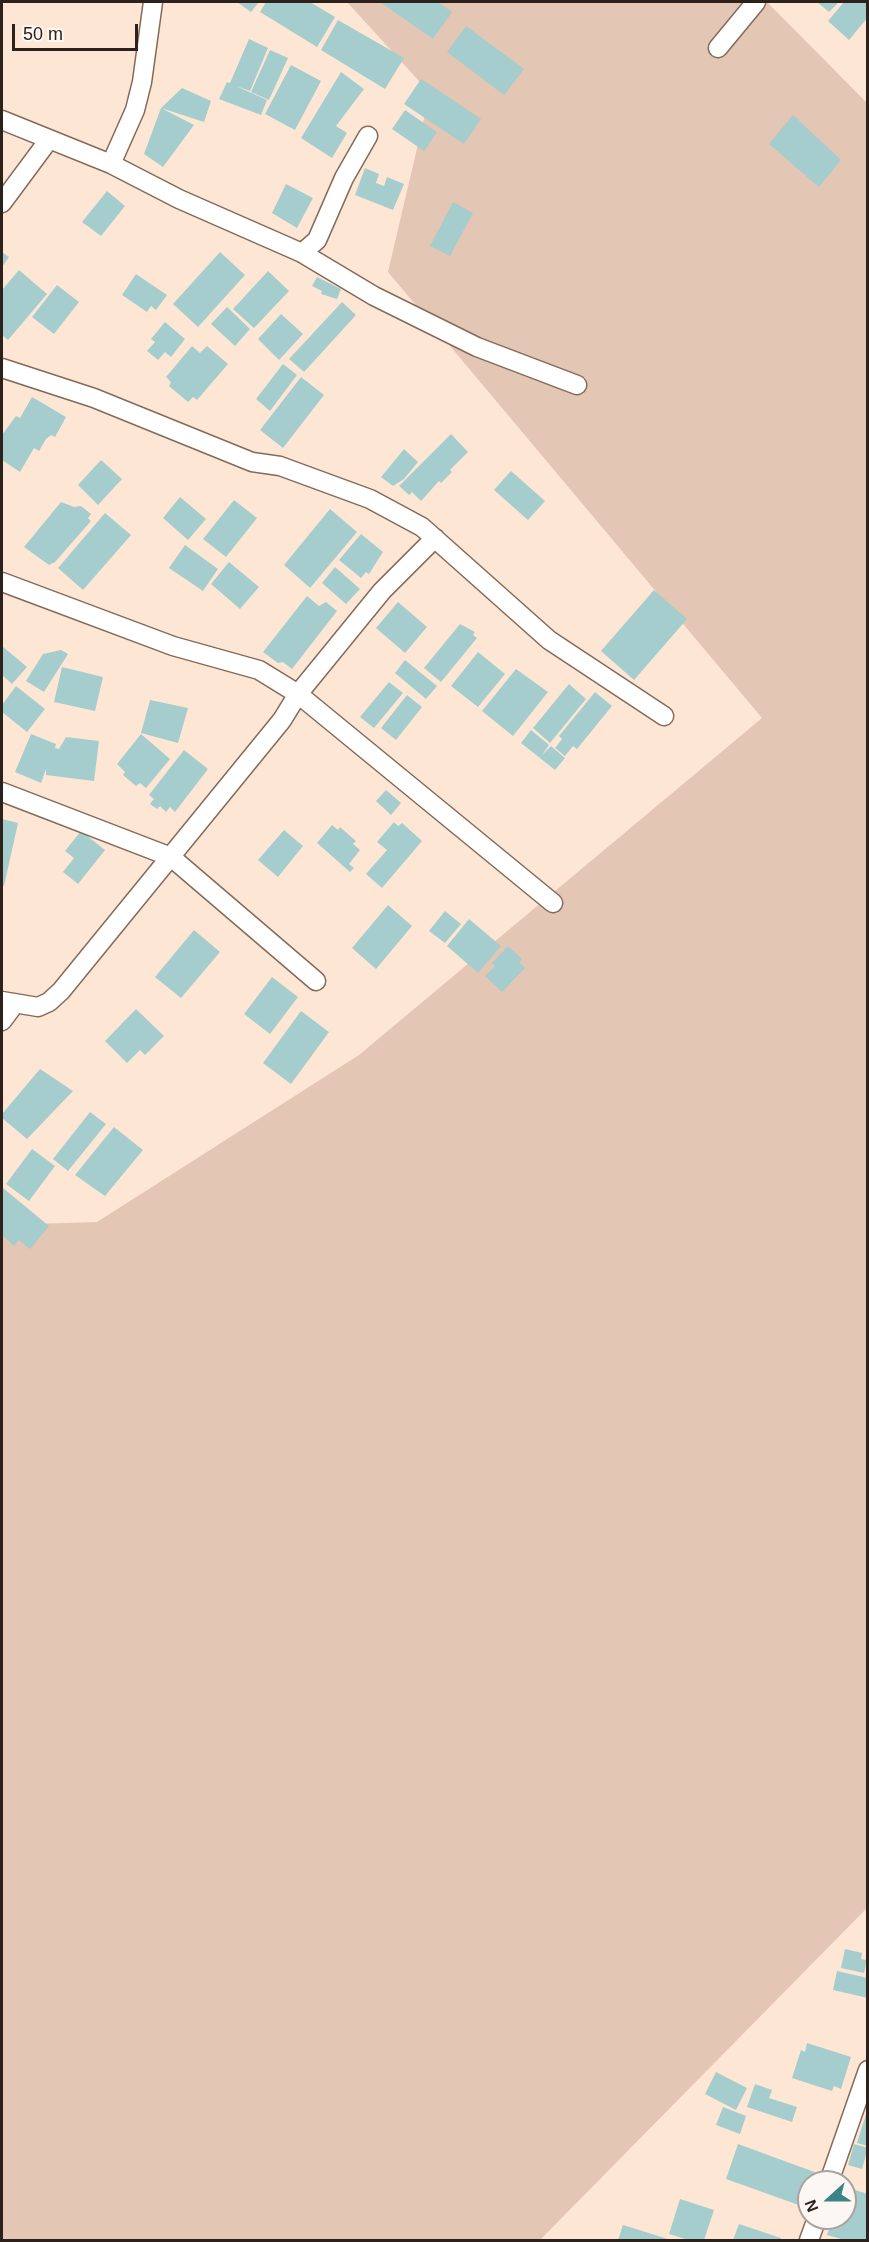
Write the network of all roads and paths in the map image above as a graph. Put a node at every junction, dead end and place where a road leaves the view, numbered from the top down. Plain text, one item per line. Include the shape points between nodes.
1 (153, 2) edge
2 (756, 2) edge
3 (718, 48) dead end
4 (2, 120) edge
5 (368, 136) dead end
6 (48, 141) junction
7 (111, 164) junction
8 (2, 203) edge
9 (302, 253) junction
10 (2, 368) edge
11 (577, 385) dead end
12 (435, 538) junction
13 (2, 582) edge
14 (298, 694) junction
15 (664, 716) dead end
16 (2, 792) edge
17 (171, 857) junction
18 (553, 903) dead end
19 (316, 981) dead end
20 (8, 1003) edge
21 (2, 1021) edge
22 (867, 2070) edge
23 (833, 2170) edge

1 - 7 street via 142,82 131,120
2 - 3 street
4 - 6 street
5 - 9 street via 344,177 317,240
6 - 7 street
6 - 8 street
7 - 9 street via 179,199
9 - 11 street via 374,296 466,342
10 - 12 street via 94,398 252,462 280,466 370,499
12 - 14 street via 382,591
12 - 15 street via 549,640
13 - 14 street via 173,646 259,670
14 - 17 street via 282,720
14 - 18 street
16 - 17 street
17 - 19 street
17 - 20 street via 57,996 38,1006
20 - 21 street
22 - 23 street

